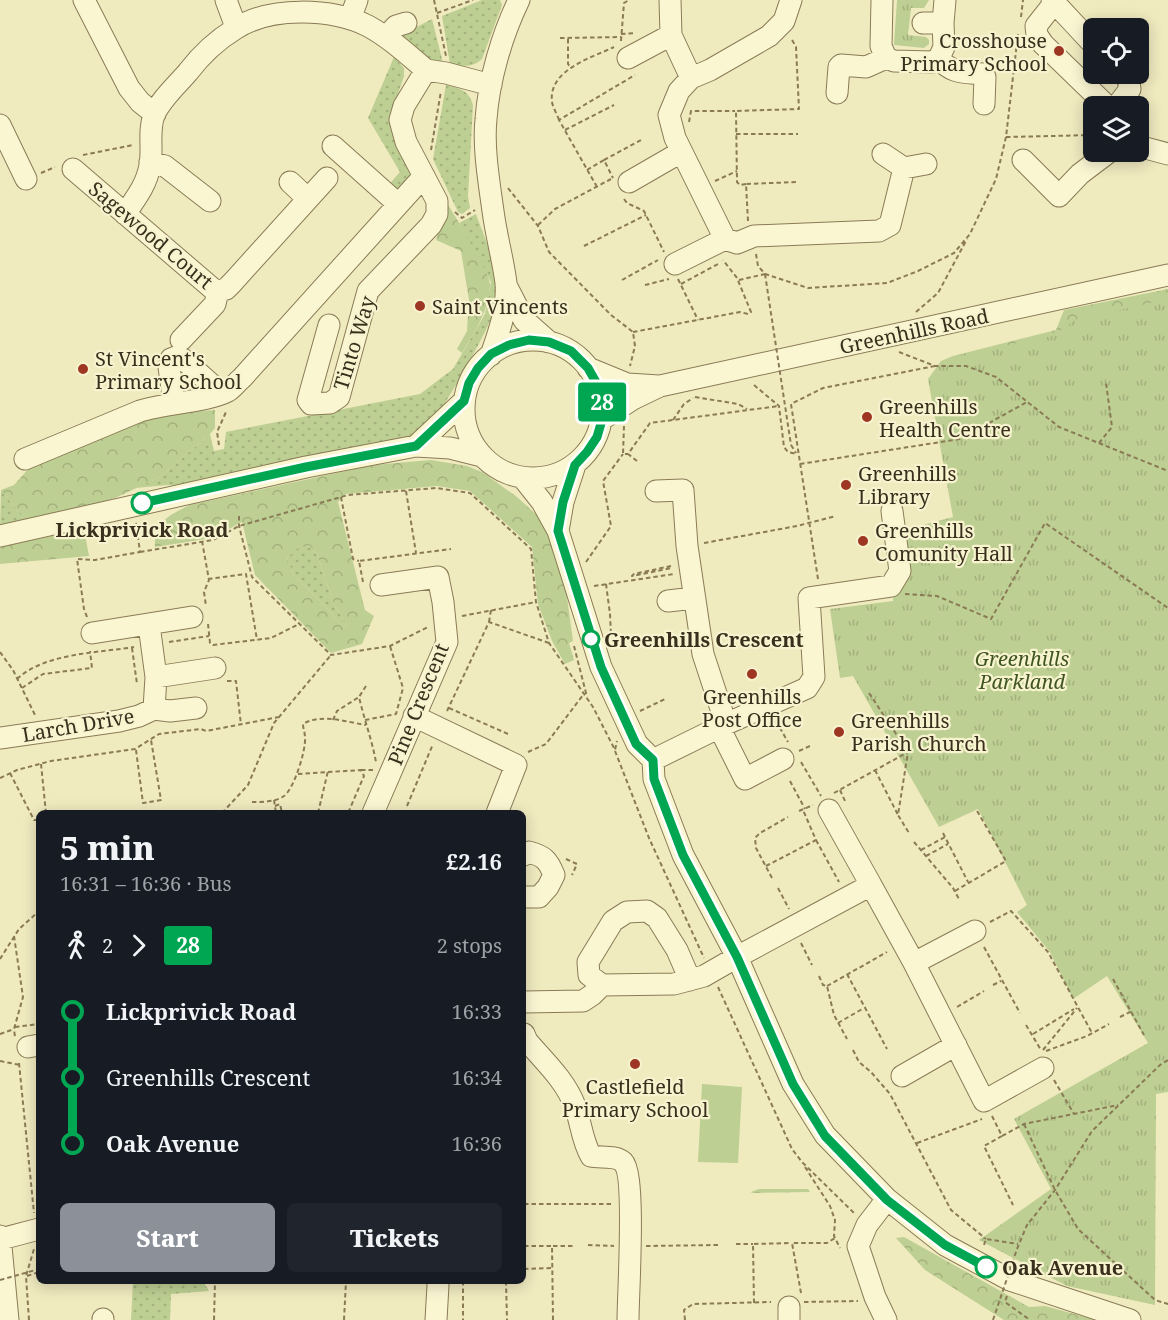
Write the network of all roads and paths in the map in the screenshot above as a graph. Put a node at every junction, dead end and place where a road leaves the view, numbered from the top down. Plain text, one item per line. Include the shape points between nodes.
1 (84, 0) edge
2 (226, 0) edge
3 (473, 0) edge
4 (519, 0) edge
5 (620, 0) edge
6 (629, 0) edge
7 (670, 0) edge
8 (791, 0) edge
9 (882, 0) edge
10 (945, 0) edge
11 (1023, 0) edge
12 (1053, 1) edge
13 (624, 3) junction
14 (354, 9) edge
15 (437, 13) dead end
16 (1020, 21) dead end
17 (783, 22) junction
18 (406, 23) dead end
19 (236, 27) junction
20 (1019, 31) dead end
21 (1083, 33) edge
22 (671, 35) junction
23 (386, 37) junction
24 (621, 37) junction
25 (560, 38) dead end
26 (568, 38) junction
27 (628, 58) joint
28 (886, 58) junction
29 (939, 58) junction
30 (571, 68) junction
31 (426, 70) junction
32 (691, 78) junction
33 (491, 85) junction
34 (837, 93) dead end
35 (1097, 96) edge
36 (984, 104) dead end
37 (614, 105) dead end
38 (736, 111) junction
39 (155, 114) junction
40 (559, 120) junction
41 (0, 125) edge
42 (688, 126) dead end
43 (565, 130) junction
44 (736, 134) junction
45 (798, 134) dead end
46 (1083, 135) edge
47 (1006, 137) junction
48 (642, 140) dead end
49 (333, 146) dead end
50 (1149, 149) edge
51 (681, 152) junction
52 (6, 153) edge
53 (883, 154) dead end
54 (1168, 154) edge
55 (604, 160) junction
56 (1023, 160) dead end
57 (150, 162) junction
58 (1096, 162) edge
59 (926, 164) dead end
60 (904, 168) junction
61 (73, 170) dead end
62 (587, 170) junction
63 (737, 171) junction
64 (424, 176) junction
65 (327, 178) dead end
66 (26, 179) dead end
67 (290, 182) dead end
68 (797, 182) dead end
69 (746, 184) junction
70 (621, 185) junction
71 (597, 187) junction
72 (508, 188) dead end
73 (700, 188) junction
74 (308, 199) junction
75 (210, 201) dead end
76 (398, 204) junction
77 (452, 206) dead end
78 (492, 207) junction
79 (125, 213) junction
80 (646, 215) junction
81 (538, 226) junction
82 (970, 234) junction
83 (752, 237) junction
84 (584, 246) dead end
85 (720, 248) junction
86 (765, 274) junction
87 (678, 275) junction
88 (1168, 275) edge
89 (621, 280) dead end
90 (738, 280) junction
91 (506, 285) junction
92 (645, 285) dead end
93 (218, 291) junction
94 (910, 316) dead end
95 (698, 320) junction
96 (329, 326) dead end
97 (633, 332) junction
98 (181, 340) dead end
99 (871, 341) junction
100 (549, 342) junction
101 (491, 354) junction
102 (935, 366) junction
103 (588, 368) junction
104 (1106, 383) dead end
105 (753, 384) dead end
106 (221, 393) junction
107 (626, 394) junction
108 (464, 401) junction
109 (1027, 402) junction
110 (174, 403) junction
111 (779, 406) junction
112 (748, 410) junction
113 (602, 420) junction
114 (673, 420) junction
115 (1099, 443) junction
116 (416, 446) junction
117 (623, 454) junction
118 (628, 454) junction
119 (797, 454) junction
120 (482, 456) junction
121 (25, 459) dead end
122 (638, 461) dead end
123 (800, 464) junction
124 (575, 465) junction
125 (1168, 471) edge
126 (523, 478) junction
127 (406, 490) junction
128 (656, 491) dead end
129 (341, 497) junction
130 (133, 505) junction
131 (892, 511) dead end
132 (239, 516) dead end
133 (836, 516) dead end
134 (810, 523) junction
135 (239, 526) junction
136 (558, 531) junction
137 (0, 536) edge
138 (202, 542) junction
139 (451, 549) dead end
140 (140, 552) junction
141 (416, 553) junction
142 (684, 555) junction
143 (359, 561) junction
144 (246, 574) junction
145 (251, 574) junction
146 (208, 579) junction
147 (583, 583) junction
148 (606, 584) junction
149 (373, 587) joint
150 (884, 587) junction
151 (820, 597) junction
152 (694, 598) junction
153 (668, 601) dead end
154 (536, 602) junction
155 (1168, 609) edge
156 (491, 610) junction
157 (192, 617) dead end
158 (444, 619) junction
159 (489, 622) junction
160 (299, 624) junction
161 (209, 636) junction
162 (144, 639) junction
163 (257, 640) junction
164 (91, 643) junction
165 (549, 643) junction
166 (611, 644) dead end
167 (390, 646) junction
168 (574, 646) dead end
169 (0, 652) edge
170 (331, 655) junction
171 (215, 668) joint
172 (156, 678) junction
173 (17, 679) junction
174 (366, 686) dead end
175 (22, 688) junction
176 (138, 691) dead end
177 (869, 693) dead end
178 (584, 694) junction
179 (359, 697) junction
180 (667, 698) dead end
181 (588, 700) junction
182 (196, 708) dead end
183 (449, 708) junction
184 (154, 709) junction
185 (414, 716) junction
186 (279, 717) junction
187 (623, 717) junction
188 (333, 720) junction
189 (364, 721) junction
190 (241, 725) junction
191 (366, 725) junction
192 (722, 726) junction
193 (438, 727) junction
194 (44, 732) junction
195 (508, 735) dead end
196 (0, 738) edge
197 (151, 740) junction
198 (135, 749) junction
199 (615, 750) junction
200 (908, 752) junction
201 (783, 759) dead end
202 (653, 760) junction
203 (508, 761) junction
204 (40, 764) junction
205 (361, 770) junction
206 (376, 770) junction
207 (875, 770) junction
208 (328, 771) junction
209 (10, 773) junction
210 (298, 774) junction
211 (0, 778) edge
212 (790, 781) dead end
213 (382, 791) junction
214 (274, 800) junction
215 (252, 802) dead end
216 (830, 802) joint
217 (275, 806) junction
218 (407, 806) dead end
219 (976, 809) dead end
220 (46, 810) edge
221 (225, 810) edge
222 (276, 810) edge
223 (281, 810) edge
224 (319, 810) edge
225 (349, 810) edge
226 (374, 810) edge
227 (498, 810) edge
228 (898, 815) junction
229 (788, 818) dead end
230 (36, 820) edge
231 (909, 833) dead end
232 (943, 833) dead end
233 (945, 837) junction
234 (816, 840) junction
235 (914, 842) dead end
236 (948, 844) junction
237 (921, 850) junction
238 (526, 854) edge
239 (926, 856) junction
240 (766, 866) junction
241 (772, 878) dead end
242 (968, 883) junction
243 (871, 885) junction
244 (778, 888) dead end
245 (955, 891) junction
246 (526, 897) edge
247 (848, 897) junction
248 (960, 902) dead end
249 (36, 914) edge
250 (795, 926) junction
251 (975, 931) junction
252 (14, 936) junction
253 (909, 954) junction
254 (737, 957) junction
255 (0, 959) edge
256 (812, 965) dead end
257 (712, 972) junction
258 (847, 974) junction
259 (819, 976) dead end
260 (1113, 979) dead end
261 (690, 980) junction
262 (1002, 981) junction
263 (602, 985) junction
264 (993, 985) dead end
265 (827, 986) junction
266 (984, 991) dead end
267 (526, 1002) edge
268 (864, 1008) junction
269 (1077, 1008) junction
270 (1132, 1011) junction
271 (1020, 1013) dead end
272 (941, 1016) junction
273 (1120, 1017) dead end
274 (838, 1023) junction
275 (1109, 1023) dead end
276 (36, 1024) edge
277 (14, 1028) junction
278 (1092, 1033) junction
279 (0, 1034) edge
280 (1032, 1035) dead end
281 (1144, 1035) dead end
282 (526, 1039) edge
283 (847, 1039) dead end
284 (956, 1045) junction
285 (887, 1049) dead end
286 (853, 1050) dead end
287 (24, 1051) edge
288 (1168, 1060) edge
289 (0, 1061) edge
290 (1042, 1068) dead end
291 (902, 1076) dead end
292 (1118, 1105) junction
293 (987, 1108) junction
294 (1024, 1124) junction
295 (1002, 1136) junction
296 (916, 1143) junction
297 (802, 1162) junction
298 (1055, 1190) junction
299 (887, 1200) junction
300 (630, 1202) junction
301 (526, 1204) edge
302 (1013, 1205) dead end
303 (36, 1220) edge
304 (867, 1226) junction
305 (36, 1234) edge
306 (1, 1237) edge
307 (36, 1238) edge
308 (835, 1238) junction
309 (986, 1239) junction
310 (792, 1243) junction
311 (736, 1244) dead end
312 (753, 1244) junction
313 (1018, 1244) junction
314 (588, 1245) dead end
315 (718, 1245) dead end
316 (526, 1246) edge
317 (552, 1246) junction
318 (574, 1246) dead end
319 (629, 1246) junction
320 (982, 1249) dead end
321 (844, 1257) dead end
322 (553, 1268) junction
323 (526, 1269) edge
324 (36, 1272) edge
325 (36, 1272) edge
326 (26, 1276) junction
327 (0, 1280) edge
328 (215, 1284) edge
329 (345, 1284) edge
330 (463, 1284) edge
331 (506, 1284) edge
332 (438, 1285) dead end
333 (1005, 1302) dead end
334 (754, 1303) dead end
335 (1168, 1304) edge
336 (793, 1310) edge
337 (8, 1320) edge
338 (28, 1320) edge
339 (214, 1320) edge
340 (344, 1320) edge
341 (436, 1320) edge
342 (463, 1320) edge
343 (507, 1320) edge
344 (553, 1320) edge
345 (628, 1320) edge
346 (886, 1320) edge
347 (993, 1320) edge
348 (1030, 1320) edge
349 (1130, 1320) edge

1 - 39 street via 129,88
2 - 19 street
3 - 15 path
4 - 33 street
5 - 13 path
6 - 13 path
7 - 22 street
8 - 17 street
9 - 28 street via 881,46
10 - 29 street via 933,23 944,48
11 - 16 path
12 - 21 street
12 - 35 street via 1036,26 1037,35
13 - 24 path
14 - 19 street via 294,12
14 - 23 street
17 - 32 street via 769,36
17 - 38 path via 796,47 799,109
18 - 23 street via 396,26
19 - 39 street via 200,57
20 - 47 path
22 - 27 street
22 - 32 street
23 - 31 street
24 - 26 path
24 - 30 path via 622,43
25 - 26 path
26 - 30 path
27 - 40 path via 636,74
28 - 29 street via 932,62
28 - 34 street via 866,67 841,65
29 - 36 street via 952,70 983,74
30 - 40 path via 553,87 552,104
31 - 33 street
31 - 64 street, Tinto Way via 400,120 405,142
32 - 51 street via 679,91 669,115
33 - 78 street via 486,120
37 - 43 path
38 - 42 path via 692,111
38 - 44 path
39 - 57 street
40 - 43 path
41 - 52 street
43 - 62 path
44 - 45 path
44 - 63 path
46 - 47 path
47 - 82 path via 996,179
48 - 55 path
49 - 76 street
50 - 54 street
51 - 70 street
51 - 73 street
52 - 66 street
53 - 60 street
55 - 62 path
55 - 70 path
56 - 58 street via 1053,202
57 - 75 street via 165,166
57 - 79 street via 145,184
59 - 60 street
60 - 83 street via 886,228
61 - 79 street, Sagewood Court
62 - 71 path
63 - 69 path via 737,182
63 - 73 path
64 - 76 street
64 - 96 street, Tinto Way via 437,201 437,214 368,291 339,397 330,403 311,404 308,400
65 - 74 street, Sagewood Court
67 - 74 street
68 - 69 path
69 - 83 path
70 - 71 path
70 - 80 path via 627,204
71 - 81 path via 555,209
72 - 81 path
73 - 85 street
74 - 93 street, Sagewood Court via 232,283
76 - 106 street via 242,378
77 - 78 path via 462,218 475,210
78 - 91 street
79 - 93 street, Sagewood Court
80 - 84 path
80 - 89 path via 666,255
81 - 97 path via 549,252
82 - 86 path via 954,253 888,283 808,288
82 - 94 path via 938,294
83 - 85 street
83 - 86 path via 758,266
85 - 87 street
85 - 87 path
85 - 90 path
86 - 90 path
86 - 119 path, bridge via 791,445
87 - 92 path
87 - 95 path
88 - 99 street, Greenhills Road
90 - 95 path via 751,312
91 - 100 street via 524,320
91 - 101 street via 502,326
93 - 98 street via 215,304
95 - 97 path
97 - 107 path via 635,346
99 - 102 path
99 - 107 street, Greenhills Road
100 - 101 street via 529,340
100 - 103 street via 571,351
101 - 108 street via 469,383
102 - 109 path via 982,370
102 - 119 path via 823,388 791,404
103 - 107 street, Greenhills Road
103 - 113 street via 600,393
104 - 115 path via 1112,427
105 - 111 path
106 - 110 street
106 - 110 street via 176,357 169,367
107 - 113 street
107 - 117 path via 629,413 624,423
108 - 116 street
108 - 120 street via 465,421
109 - 115 path via 1059,427
109 - 123 path via 960,439
110 - 121 street via 118,420
111 - 112 path
111 - 119 path via 784,447
112 - 114 path
112 - 114 path via 738,404 695,397 684,404
113 - 124 street via 592,444
114 - 118 path via 650,423
115 - 125 path
116 - 120 street via 450,448
116 - 130 street
117 - 118 path
117 - 147 path via 603,481 611,526
118 - 122 path
119 - 123 path
120 - 126 street via 501,471
123 - 134 path
124 - 126 street via 559,474
124 - 136 street
126 - 136 street
127 - 129 path
127 - 141 path
127 - 154 path via 436,488 471,493 531,549
128 - 142 street via 683,490
129 - 135 path
129 - 143 path via 353,559
130 - 137 street
130 - 140 path
131 - 150 street via 900,571 891,586
132 - 135 path
133 - 134 path
134 - 142 path
134 - 151 path
135 - 138 path
135 - 145 path
136 - 147 street
138 - 140 path
138 - 146 path
139 - 141 path
140 - 164 path via 77,559
141 - 143 path
142 - 148 path via 632,576 675,568 676,573
142 - 152 street
143 - 149 path
144 - 145 path
144 - 146 path
144 - 163 path
145 - 160 path
146 - 161 path via 204,591
147 - 148 path
147 - 187 street via 601,667
148 - 166 path
149 - 158 street, Pine Crescent via 437,572
150 - 151 street
150 - 155 path via 896,594 937,596 991,619 1045,523
151 - 192 street via 809,598 814,677 807,688
152 - 153 street
152 - 192 street via 703,654
154 - 156 path
154 - 165 path
156 - 158 path
156 - 159 path
157 - 162 street
158 - 167 path
158 - 185 street, Pine Crescent via 447,642
159 - 165 path
159 - 183 path
160 - 163 path via 271,638
160 - 170 path
161 - 162 path
161 - 163 path via 213,645
162 - 164 street
162 - 164 path
162 - 172 street, Larch Drive
162 - 176 path
164 - 173 path via 26,670
164 - 175 path via 92,668 43,674
165 - 178 path
167 - 170 path
167 - 189 path via 403,688 396,714
168 - 181 path
169 - 173 path
170 - 186 path
171 - 172 street
171 - 190 path via 224,668 227,682 236,681
172 - 184 street, Larch Drive
173 - 175 path
174 - 179 path
175 - 194 path
177 - 200 path
178 - 181 path
178 - 203 path via 546,744
179 - 188 path via 337,711
179 - 189 path
180 - 187 path
181 - 199 path
182 - 184 street, Larch Drive
183 - 193 path
183 - 195 path
184 - 194 street, Larch Drive via 119,721
185 - 193 street
185 - 213 street, Pine Crescent
186 - 190 path
186 - 221 path via 248,785
187 - 199 path via 615,721
187 - 202 street via 636,744
188 - 191 path
188 - 210 path via 325,717 303,724 305,738
189 - 191 path
190 - 197 path via 159,735
191 - 206 path
192 - 201 street via 745,779
192 - 202 street
193 - 203 street
193 - 218 path
194 - 196 street, Larch Drive
197 - 198 path
197 - 198 path via 160,794 157,802 143,803
198 - 204 path
199 - 257 path via 654,849
200 - 207 path
200 - 228 path
202 - 254 street via 654,779 683,855
203 - 227 street via 516,765
204 - 209 path
204 - 220 path
205 - 206 path
205 - 208 path
205 - 225 path via 364,776
206 - 213 path via 375,779
207 - 216 path
207 - 228 path
208 - 210 path
208 - 224 path
209 - 211 path
209 - 230 path
210 - 214 path via 285,795
212 - 234 path
213 - 226 street, Pine Crescent
214 - 215 path
214 - 217 path
216 - 243 street
217 - 222 path
217 - 223 path via 280,804
219 - 242 path via 1006,861
228 - 231 path
229 - 240 path via 755,838
232 - 233 path
233 - 236 path
233 - 237 path
234 - 240 path
234 - 247 path
235 - 237 path
236 - 239 path
236 - 242 path
237 - 239 path
238 - 246 street via 542,855 554,875 539,897
239 - 245 path
240 - 241 path
242 - 245 path
243 - 247 street
243 - 253 street
244 - 250 path
245 - 248 path
247 - 250 street
249 - 252 path
250 - 254 street
250 - 256 path
251 - 253 street
251 - 262 path
251 - 269 path via 1011,911 1048,952
252 - 255 path
252 - 277 path via 22,997
253 - 258 path via 889,950
253 - 272 street
254 - 257 street
254 - 299 street via 793,1084 825,1136
257 - 261 street
257 - 297 path
258 - 265 path
258 - 268 path
259 - 265 path
260 - 270 path
261 - 263 street via 674,984
261 - 263 street via 657,918 647,911 627,912 614,921 588,962 589,975
262 - 264 path
262 - 271 path
263 - 267 street via 583,1001
265 - 274 path
266 - 272 path
268 - 274 path
268 - 285 path
269 - 278 path
269 - 278 path via 1042,1053
269 - 280 path
270 - 273 path
270 - 281 path
272 - 284 street
274 - 283 path
275 - 278 path
276 - 277 path
277 - 279 path
277 - 287 path
282 - 300 street via 563,1082 575,1105 591,1156 624,1162
284 - 291 street
284 - 293 street
286 - 296 path via 890,1095
287 - 289 path
287 - 303 path
288 - 292 path
290 - 293 street
292 - 294 path
292 - 298 path via 1092,1131
293 - 295 path
293 - 296 path
294 - 295 path
294 - 298 path
295 - 302 path via 984,1146
296 - 309 path via 951,1210
297 - 304 path
297 - 308 path via 830,1206
298 - 313 path via 1027,1225
298 - 335 path via 1078,1229 1155,1300
299 - 304 street
299 - 349 street via 945,1245 1010,1280
300 - 301 path
300 - 319 street
304 - 346 street via 858,1246
305 - 306 street
306 - 337 street
307 - 326 path
308 - 310 path via 827,1243
308 - 321 path
309 - 313 path
309 - 320 path
310 - 312 path
310 - 336 path
311 - 312 path
312 - 334 path
313 - 347 path, bridge
314 - 319 path
315 - 319 path
316 - 317 path
317 - 318 path
317 - 322 path
319 - 345 street
322 - 323 path
322 - 344 path
324 - 326 path
325 - 327 path, bridge
326 - 338 path
328 - 339 path
329 - 340 path
330 - 342 path
331 - 343 path
332 - 341 street
333 - 348 path

